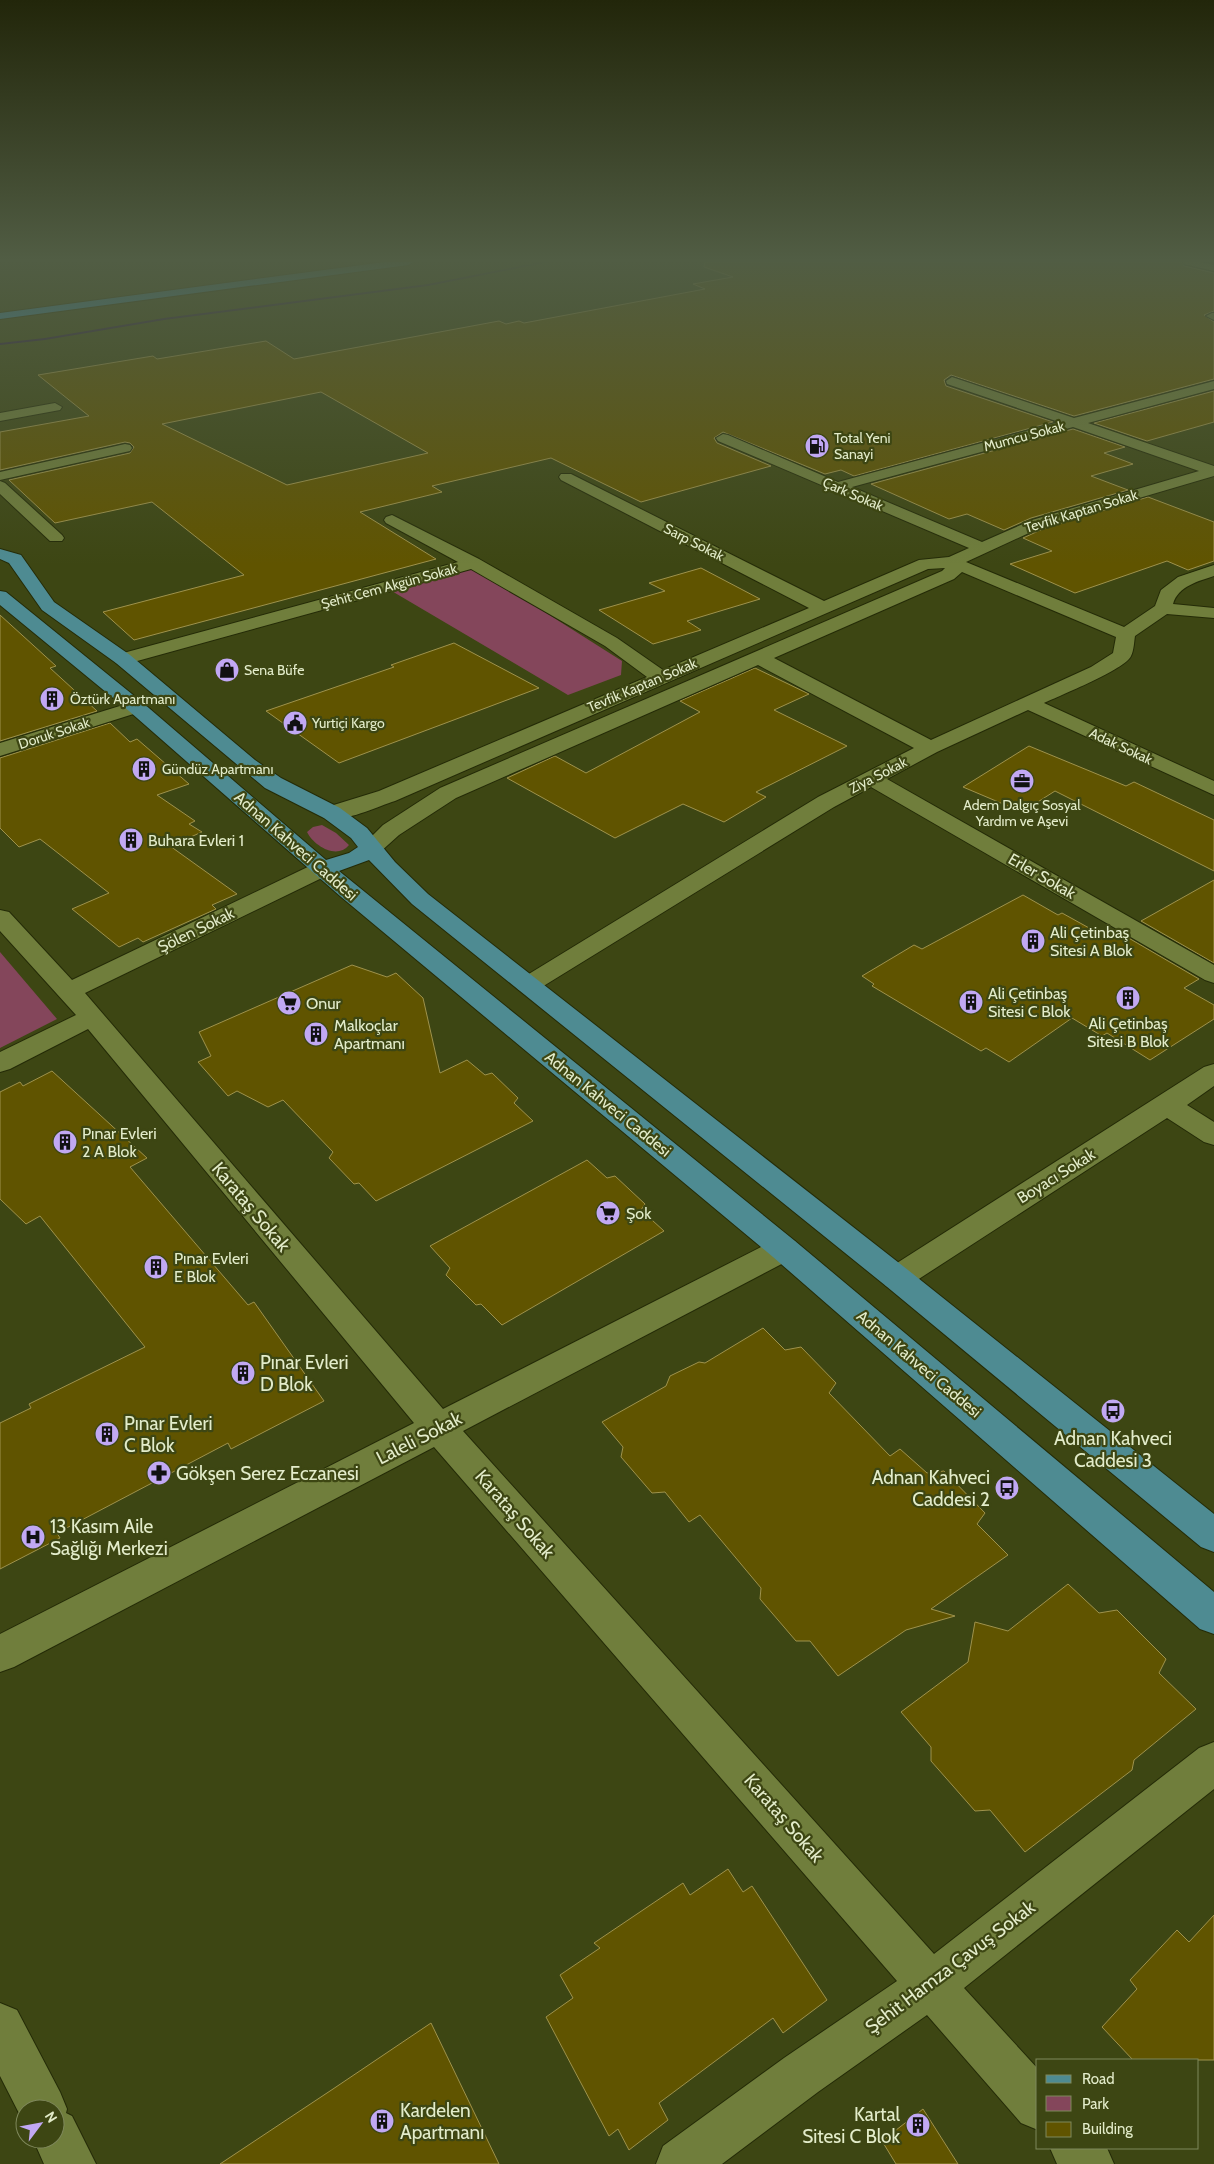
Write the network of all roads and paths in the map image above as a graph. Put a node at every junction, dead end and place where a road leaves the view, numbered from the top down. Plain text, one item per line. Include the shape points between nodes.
1 (952, 381) dead end
2 (1214, 385) edge
3 (54, 407) dead end
4 (0, 418) edge
5 (1073, 423) junction
6 (723, 438) dead end
7 (125, 448) dead end
8 (1214, 471) edge
9 (0, 476) edge
10 (566, 477) dead end
11 (0, 486) edge
12 (835, 487) junction
13 (392, 520) dead end
14 (56, 538) dead end
15 (984, 549) junction
16 (0, 554) edge
17 (952, 562) junction
18 (473, 563) junction
19 (1214, 570) edge
20 (0, 596) edge
21 (823, 608) junction
22 (1163, 608) junction
23 (1214, 613) edge
24 (1126, 634) junction
25 (758, 657) junction
26 (123, 659) junction
27 (660, 677) junction
28 (1028, 703) junction
29 (136, 707) junction
30 (930, 748) junction
31 (0, 750) edge
32 (871, 778) junction
33 (1214, 789) edge
34 (332, 813) junction
35 (276, 829) junction
36 (371, 848) junction
37 (322, 869) junction
38 (0, 917) edge
39 (1214, 975) edge
40 (528, 986) junction
41 (69, 991) junction
42 (92, 1018) junction
43 (0, 1063) edge
44 (1214, 1073) edge
45 (1167, 1105) junction
46 (1214, 1135) edge
47 (784, 1249) junction
48 (896, 1278) junction
49 (439, 1428) junction
50 (1214, 1536) edge
51 (1214, 1616) edge
52 (0, 1654) edge
53 (1214, 1763) edge
54 (931, 1985) junction
55 (0, 2026) edge
56 (38, 2099) edge
57 (1036, 2104) edge
58 (63, 2149) edge
59 (1076, 2149) edge
60 (71, 2164) edge
61 (681, 2164) edge
62 (1089, 2164) edge

1 - 5 street
2 - 5 street, Mumcu Sokak
3 - 4 street
5 - 8 street
5 - 12 street, Mumcu Sokak
6 - 12 street, Çark Sokak
7 - 9 street
8 - 15 street, Tevfik Kaptan Sokak via 1038,523
10 - 21 street, Sarp Sokak
11 - 14 street
12 - 15 street, Çark Sokak
13 - 18 street
15 - 17 street, Tevfik Kaptan Sokak
16 - 26 main road, Adnan Kahveci Caddesi via 15,559 15,572 48,606
17 - 21 street, Tevfik Kaptan Sokak via 925,564
17 - 24 street
17 - 25 street, Tevfik Kaptan Sokak via 954,571 948,575
18 - 26 street, Şehit Cem Akgün Sokak
18 - 27 street, Şehit Cem Akgün Sokak via 611,642
19 - 22 street via 1184,581 1167,594
20 - 29 main road, Adnan Kahveci Caddesi
21 - 27 street, Tevfik Kaptan Sokak
22 - 23 street
22 - 24 street
24 - 28 street, Ziya Sokak via 1122,656 1098,671
25 - 30 street
25 - 36 street, Tevfik Kaptan Sokak via 448,793 398,824
26 - 34 main road, Adnan Kahveci Caddesi via 267,778
27 - 34 street, Tevfik Kaptan Sokak via 387,796
28 - 30 street, Ziya Sokak
28 - 33 street, Adak Sokak
29 - 31 street, Doruk Sokak
29 - 35 main road, Adnan Kahveci Caddesi
30 - 32 street, Ziya Sokak
32 - 39 street, Erler Sokak
32 - 40 street, Ziya Sokak via 826,802
34 - 35 main road via 296,816
34 - 36 main road, Adnan Kahveci Caddesi via 359,833
35 - 37 main road, Adnan Kahveci Caddesi
36 - 37 main road via 357,858
36 - 40 main road, Adnan Kahveci Caddesi via 420,899
37 - 41 street, Şölen Sokak
37 - 47 main road, Adnan Kahveci Caddesi
38 - 41 street, Karataş Sokak
40 - 48 main road, Adnan Kahveci Caddesi
41 - 42 street, Karataş Sokak
42 - 43 street
42 - 49 street, Karataş Sokak
44 - 45 street, Boyacı Sokak
45 - 46 street
45 - 48 street, Boyacı Sokak
47 - 49 street, Laleli Sokak
47 - 51 main road, Adnan Kahveci Caddesi
48 - 50 main road, Adnan Kahveci Caddesi
49 - 52 street, Laleli Sokak
49 - 54 street, Karataş Sokak
53 - 54 street, Şehit Hamza Çavuş Sokak
54 - 57 street, Karataş Sokak
54 - 61 street, Şehit Hamza Çavuş Sokak via 801,2075
55 - 56 street
58 - 60 street
59 - 62 street

